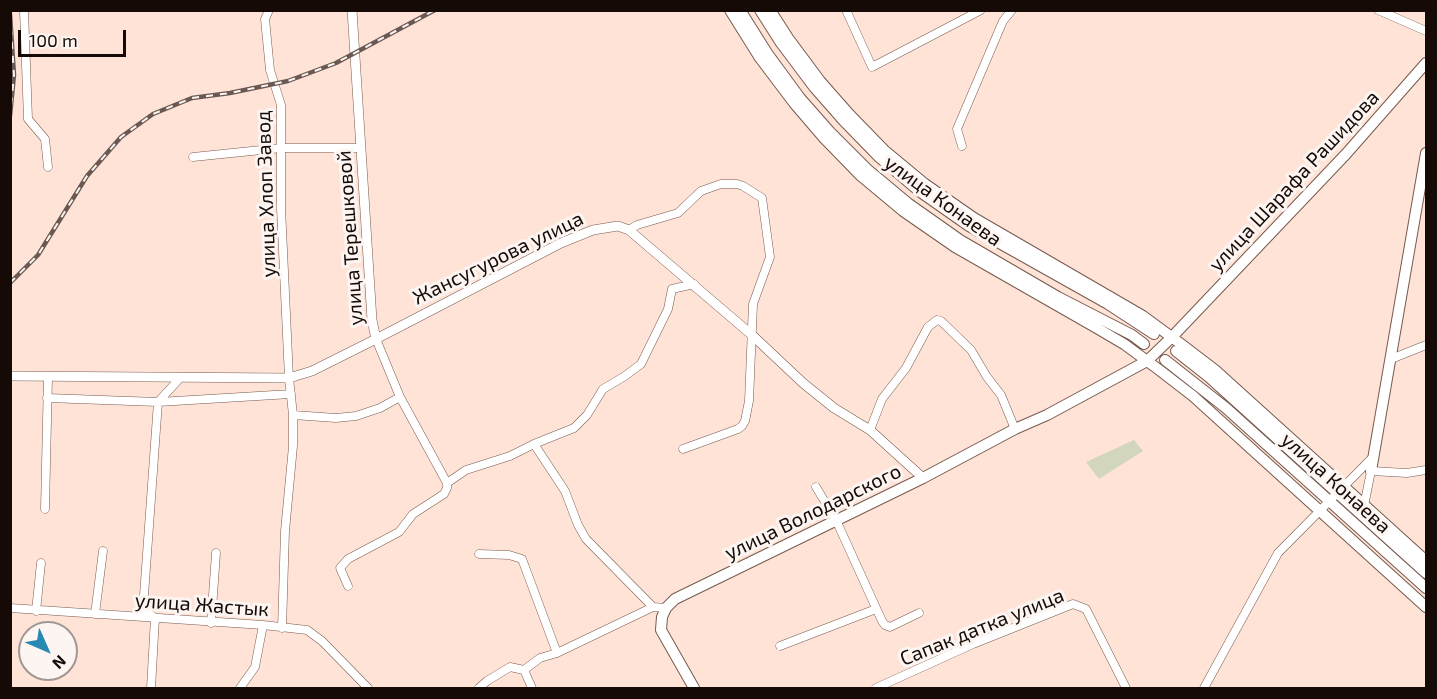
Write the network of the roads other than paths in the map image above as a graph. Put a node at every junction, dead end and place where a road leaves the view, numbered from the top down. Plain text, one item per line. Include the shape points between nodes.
1 (24, 10) edge
2 (269, 10) edge
3 (352, 10) edge
4 (730, 10) edge
5 (740, 10) edge
6 (760, 10) edge
7 (770, 10) edge
8 (846, 10) edge
9 (981, 10) edge
10 (1012, 10) edge
11 (1378, 10) edge
12 (1426, 31) edge
13 (1426, 63) edge
14 (962, 146) dead end
15 (281, 148) junction
16 (361, 148) junction
17 (1426, 153) edge
18 (193, 157) dead end
19 (48, 167) dead end
20 (629, 230) junction
21 (694, 284) junction
22 (1154, 334) dead end
23 (752, 335) junction
24 (1172, 337) junction
25 (376, 339) junction
26 (1144, 344) dead end
27 (1426, 345) edge
28 (1176, 351) dead end
29 (1162, 354) junction
30 (1391, 358) junction
31 (1147, 361) junction
32 (10, 376) edge
33 (48, 377) junction
34 (181, 377) junction
35 (289, 378) junction
36 (291, 394) junction
37 (400, 397) junction
38 (47, 398) junction
39 (158, 402) junction
40 (293, 415) junction
41 (1015, 429) junction
42 (870, 430) junction
43 (534, 444) junction
44 (683, 449) dead end
45 (1373, 456) junction
46 (1426, 470) edge
47 (1371, 471) junction
48 (923, 478) junction
49 (447, 483) junction
50 (816, 487) dead end
51 (1336, 493) junction
52 (1364, 506) junction
53 (45, 509) dead end
54 (1319, 512) junction
55 (836, 520) junction
56 (104, 551) dead end
57 (216, 553) dead end
58 (479, 554) dead end
59 (1426, 561) edge
60 (41, 563) dead end
61 (1426, 573) edge
62 (348, 586) dead end
63 (1426, 588) edge
64 (653, 607) junction
65 (10, 608) edge
66 (666, 608) junction
67 (1426, 608) edge
68 (876, 609) junction
69 (36, 610) junction
70 (919, 613) dead end
71 (95, 614) junction
72 (155, 618) junction
73 (212, 623) junction
74 (263, 625) junction
75 (282, 628) junction
76 (780, 646) dead end
77 (557, 653) junction
78 (524, 670) junction
79 (151, 688) edge
80 (240, 688) edge
81 (368, 688) edge
82 (479, 688) edge
83 (532, 688) edge
84 (694, 688) edge
85 (876, 688) edge
86 (1126, 688) edge
87 (1204, 688) edge

1 - 19 street via 28,119 45,140
2 - 15 street, улица Хлоп Завод via 265,19 270,70 281,105
3 - 16 street, улица Терешковой
4 - 31 main road, улица Конаева via 794,103 861,176 955,248
5 - 26 main road, улица Конаева via 767,53 823,123 867,169 909,204 968,245
6 - 22 main road, улица Конаева via 836,112 919,191 969,226
7 - 24 main road via 820,81 849,114 924,184
8 - 9 street via 872,67
10 - 14 street via 1003,21 957,129
11 - 12 street
13 - 24 main road, улица Шарафа Рашидова via 1346,154
15 - 16 street
15 - 18 street
15 - 35 street, улица Хлоп Завод
16 - 25 street, улица Терешковой
17 - 30 main road
20 - 21 street
20 - 23 street via 678,213 702,191 721,184 743,186 762,198 770,257 753,304
20 - 25 street, Жансугурова улица via 607,227 561,243
21 - 23 street
21 - 43 street via 672,289 668,309 641,364 603,389 574,428
23 - 42 street via 834,408
23 - 44 street via 750,401 742,426
24 - 29 main road, улица Володарского
24 - 51 main road via 1215,370
25 - 35 street, Жансугурова улица via 312,371
25 - 37 street, улица Терешковой
27 - 30 street
28 - 51 main road, улица Конаева
29 - 31 main road, улица Володарского
29 - 51 main road, улица Конаева
30 - 45 main road
31 - 41 main road, улица Володарского
31 - 54 main road, улица Конаева via 1193,396
32 - 33 street, Жансугурова улица
33 - 34 street, Жансугурова улица
33 - 38 street
34 - 35 street, Жансугурова улица
34 - 39 street
35 - 36 street, улица Хлоп Завод
36 - 39 street
36 - 40 street, улица Хлоп Завод
37 - 40 street via 356,416
37 - 49 street, улица Терешковой
38 - 39 street
38 - 53 street
39 - 72 street via 143,609
40 - 75 street, улица Хлоп Завод
41 - 42 street via 1001,395 971,350 937,320 928,327 906,368 882,399
41 - 48 main road, улица Володарского
42 - 48 street
43 - 49 street via 465,470
43 - 64 street via 565,491 586,539
45 - 47 main road
45 - 51 street
46 - 47 street
47 - 52 street
48 - 55 main road, улица Володарского
49 - 62 street via 444,494 413,514 399,532 340,568
50 - 55 street
51 - 52 main road
51 - 54 street
51 - 61 main road, улица Конаева
51 - 63 main road, улица Конаева
52 - 59 main road
54 - 67 main road, улица Конаева
54 - 87 street via 1278,553
55 - 66 main road, улица Володарского via 675,599
55 - 68 street
56 - 71 street
57 - 73 street
58 - 77 street via 522,559
60 - 69 street
64 - 66 street
64 - 77 street
65 - 69 street, улица Жастык
66 - 84 main road via 661,630
68 - 70 street via 888,627
68 - 76 street
69 - 71 street, улица Жастык
71 - 72 street, улица Жастык
72 - 73 street, улица Жастык
72 - 79 street
73 - 74 street, улица Жастык
74 - 75 street, улица Жастык
74 - 80 street via 255,667
75 - 81 street, улица Жастык via 307,630
77 - 78 street via 540,658
78 - 82 street via 510,667
78 - 83 street
85 - 86 street, Сапак датка улица via 1073,604 1086,609

